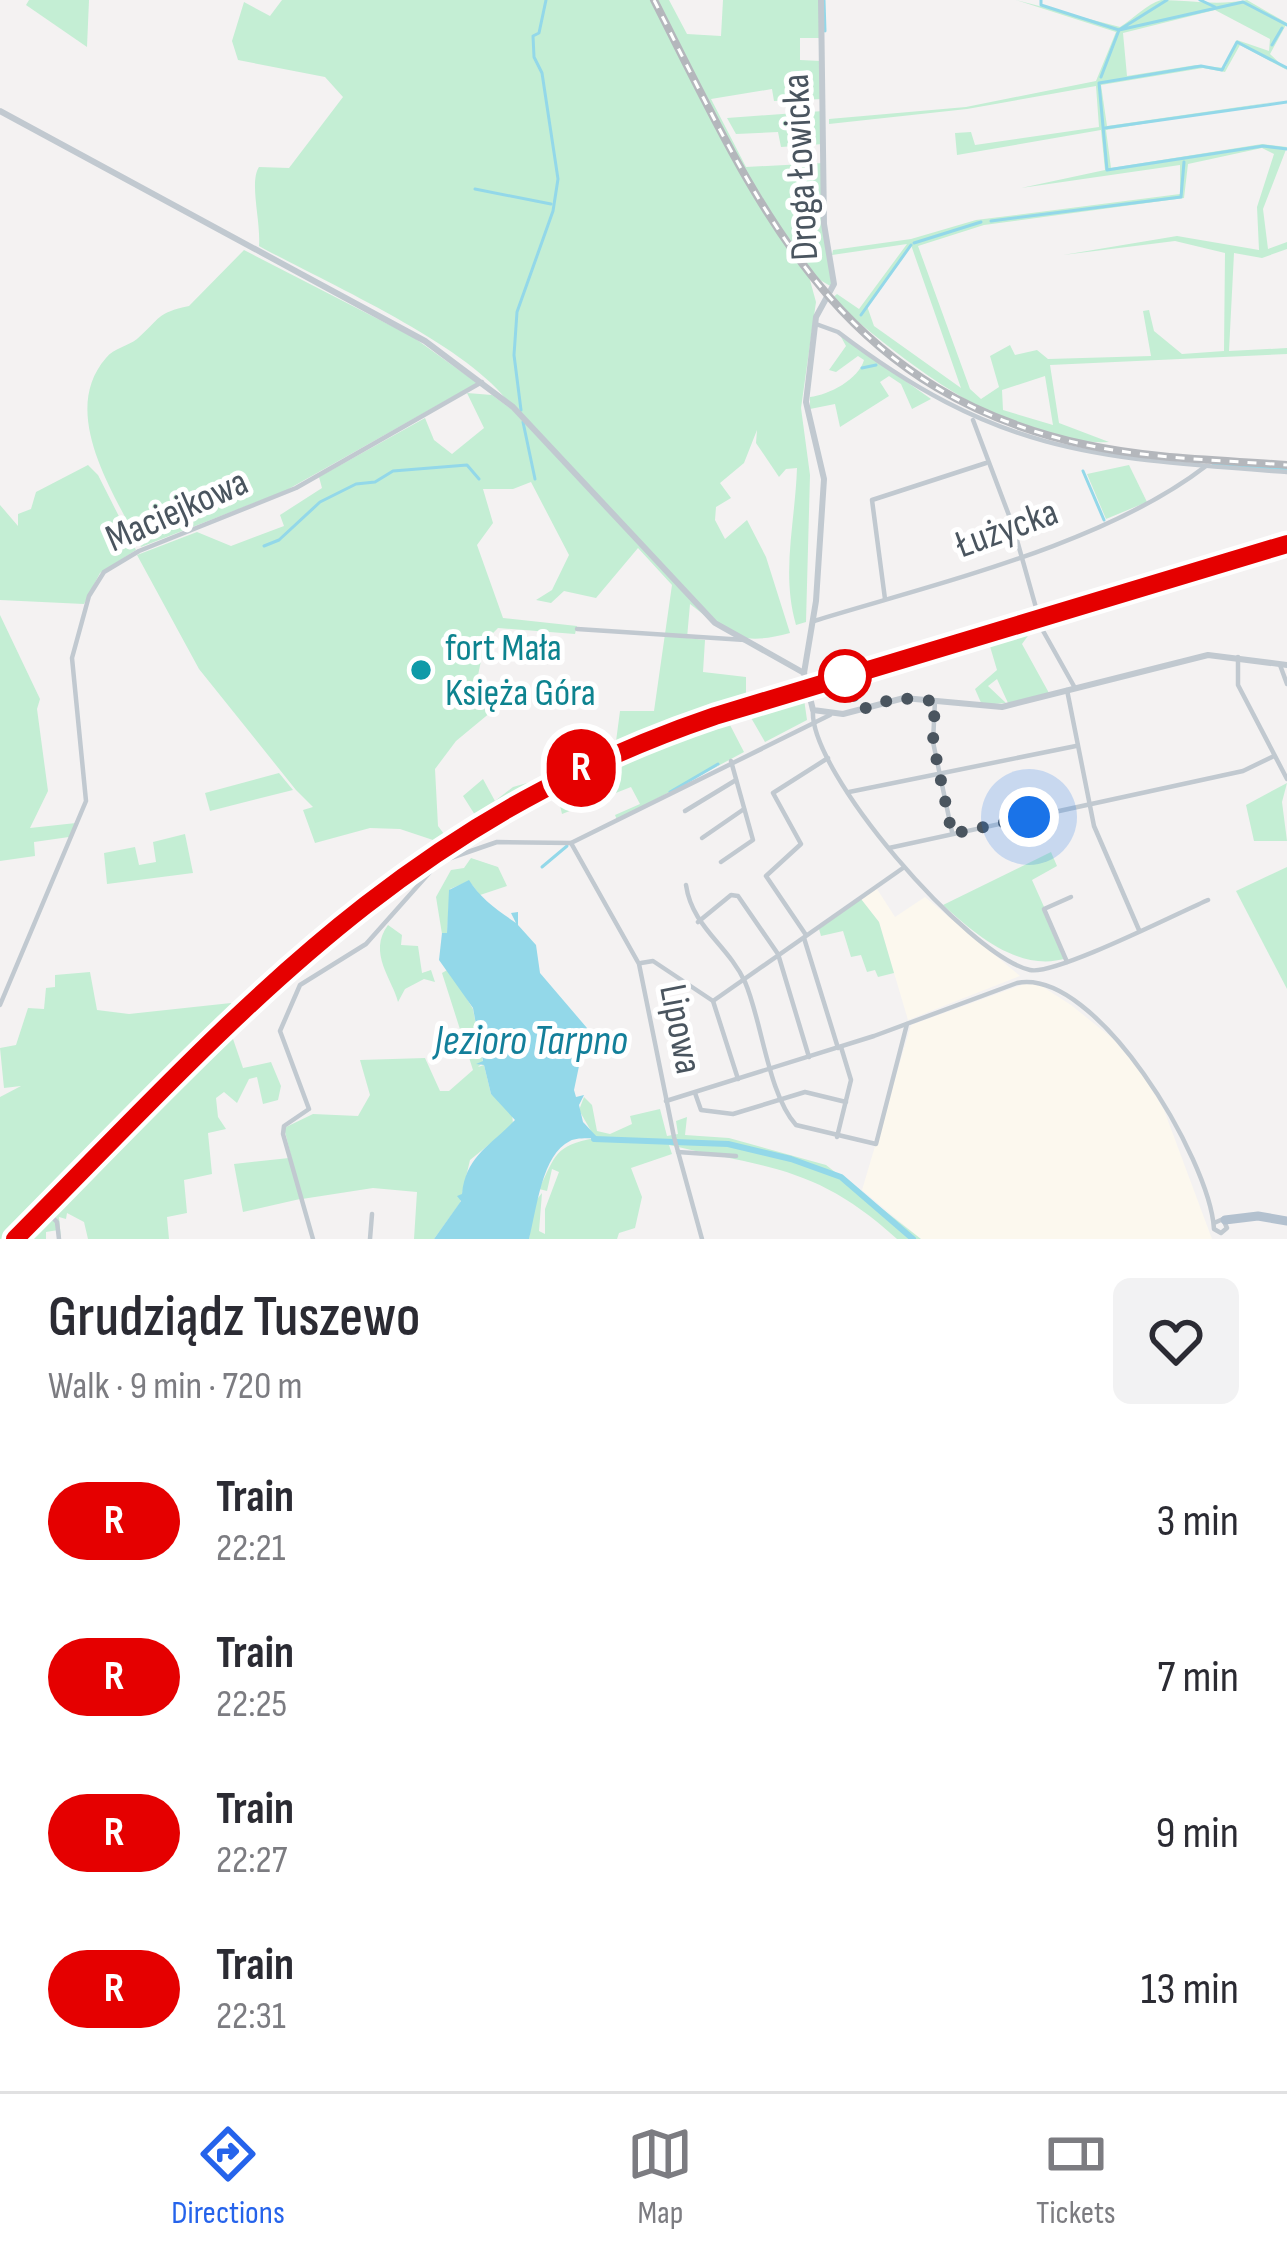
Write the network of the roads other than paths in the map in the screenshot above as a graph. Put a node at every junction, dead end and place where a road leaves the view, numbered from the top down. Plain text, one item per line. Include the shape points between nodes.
1 (821, 0) edge
2 (0, 110) edge
3 (814, 324) junction
4 (483, 382) junction
5 (973, 418) junction
6 (986, 463) junction
7 (1207, 466) junction
8 (1287, 472) edge
9 (1022, 557) junction
10 (885, 599) junction
11 (814, 621) junction
12 (578, 629) dead end
13 (747, 640) junction
14 (1238, 657) junction
15 (1284, 665) edge
16 (804, 674) junction
17 (1287, 684) edge
18 (1071, 689) junction
19 (935, 701) junction
20 (813, 710) junction
21 (830, 715) junction
22 (812, 722) junction
23 (1076, 746) junction
24 (1274, 756) junction
25 (828, 758) junction
26 (731, 761) junction
27 (939, 772) junction
28 (1287, 779) edge
29 (736, 780) junction
30 (849, 792) junction
31 (1089, 804) junction
32 (744, 809) junction
33 (686, 811) dead end
34 (952, 834) junction
35 (702, 838) dead end
36 (571, 843) junction
37 (889, 848) junction
38 (721, 862) dead end
39 (903, 868) junction
40 (686, 885) dead end
41 (1071, 897) dead end
42 (1208, 900) dead end
43 (698, 922) junction
44 (1139, 930) junction
45 (805, 936) junction
46 (778, 954) junction
47 (1067, 962) junction
48 (639, 964) junction
49 (1034, 975) junction
50 (743, 979) junction
51 (713, 1001) junction
52 (0, 1005) edge
53 (907, 1024) junction
54 (839, 1047) junction
55 (809, 1057) junction
56 (772, 1068) junction
57 (738, 1079) junction
58 (695, 1093) junction
59 (782, 1099) junction
60 (666, 1101) junction
61 (845, 1102) junction
62 (837, 1137) junction
63 (677, 1149) junction
64 (736, 1156) dead end
65 (46, 1212) dead end
66 (372, 1214) dead end
67 (1287, 1223) edge
68 (1221, 1229) edge
69 (59, 1239) edge
70 (313, 1239) edge
71 (370, 1239) edge
72 (702, 1239) edge

1 - 3 street, Droga Łowicka via 824,224 834,286
2 - 4 street via 412,332
3 - 5 street
3 - 11 street, Droga Łowicka via 806,402 824,479
4 - 13 street via 706,614
4 - 52 street, Maciejkowa via 296,488 104,572 72,658 86,801
5 - 6 street
5 - 7 street via 1100,457
6 - 9 street
6 - 10 street via 872,500
7 - 8 street
7 - 9 street, Łużycka via 1165,497
9 - 10 street, Łużycka
9 - 18 street via 1042,629
10 - 11 street, Łużycka
11 - 16 street, Droga Łowicka
12 - 13 street
13 - 16 street
14 - 15 street
14 - 18 street via 1203,656
14 - 24 street via 1237,682
15 - 17 street
16 - 20 street
18 - 19 street via 1002,707
18 - 23 street
19 - 21 street via 896,698
19 - 27 street
20 - 21 street
20 - 22 street
21 - 22 street
22 - 25 street
22 - 26 street
23 - 27 street
23 - 31 street
24 - 28 street
24 - 31 street via 1243,771
25 - 30 street
25 - 45 street via 773,793 800,844 766,876
26 - 29 street
26 - 36 street
27 - 30 street
27 - 34 street
29 - 32 street
29 - 33 street
30 - 37 street
31 - 34 street
31 - 44 street
32 - 35 street
32 - 38 street via 753,840
34 - 37 street
36 - 48 street, Lipowa
36 - 70 street via 496,842 449,857 366,944 300,985 280,1031 309,1109 283,1133
37 - 39 street
39 - 45 street
39 - 49 street via 950,917
40 - 43 street
41 - 47 street via 1044,909
42 - 44 street
43 - 46 street via 738,896
43 - 50 street
44 - 47 street
45 - 46 street
45 - 54 street
46 - 50 street
46 - 55 street
47 - 49 street
48 - 51 street via 653,962
48 - 60 street, Lipowa
49 - 53 street
49 - 68 street via 1104,1027 1150,1078
50 - 51 street
50 - 56 street
51 - 57 street
53 - 54 street
53 - 62 street via 874,1146
54 - 55 street
54 - 61 street via 851,1080
55 - 56 street
56 - 57 street
56 - 59 street
57 - 58 street
58 - 59 street via 706,1112 740,1113
58 - 60 street
59 - 61 street via 805,1092
59 - 62 street via 792,1122
60 - 63 street, Lipowa
61 - 62 street
63 - 64 street
63 - 72 street, Lipowa
65 - 69 street
66 - 71 street
67 - 68 main road via 1241,1219

